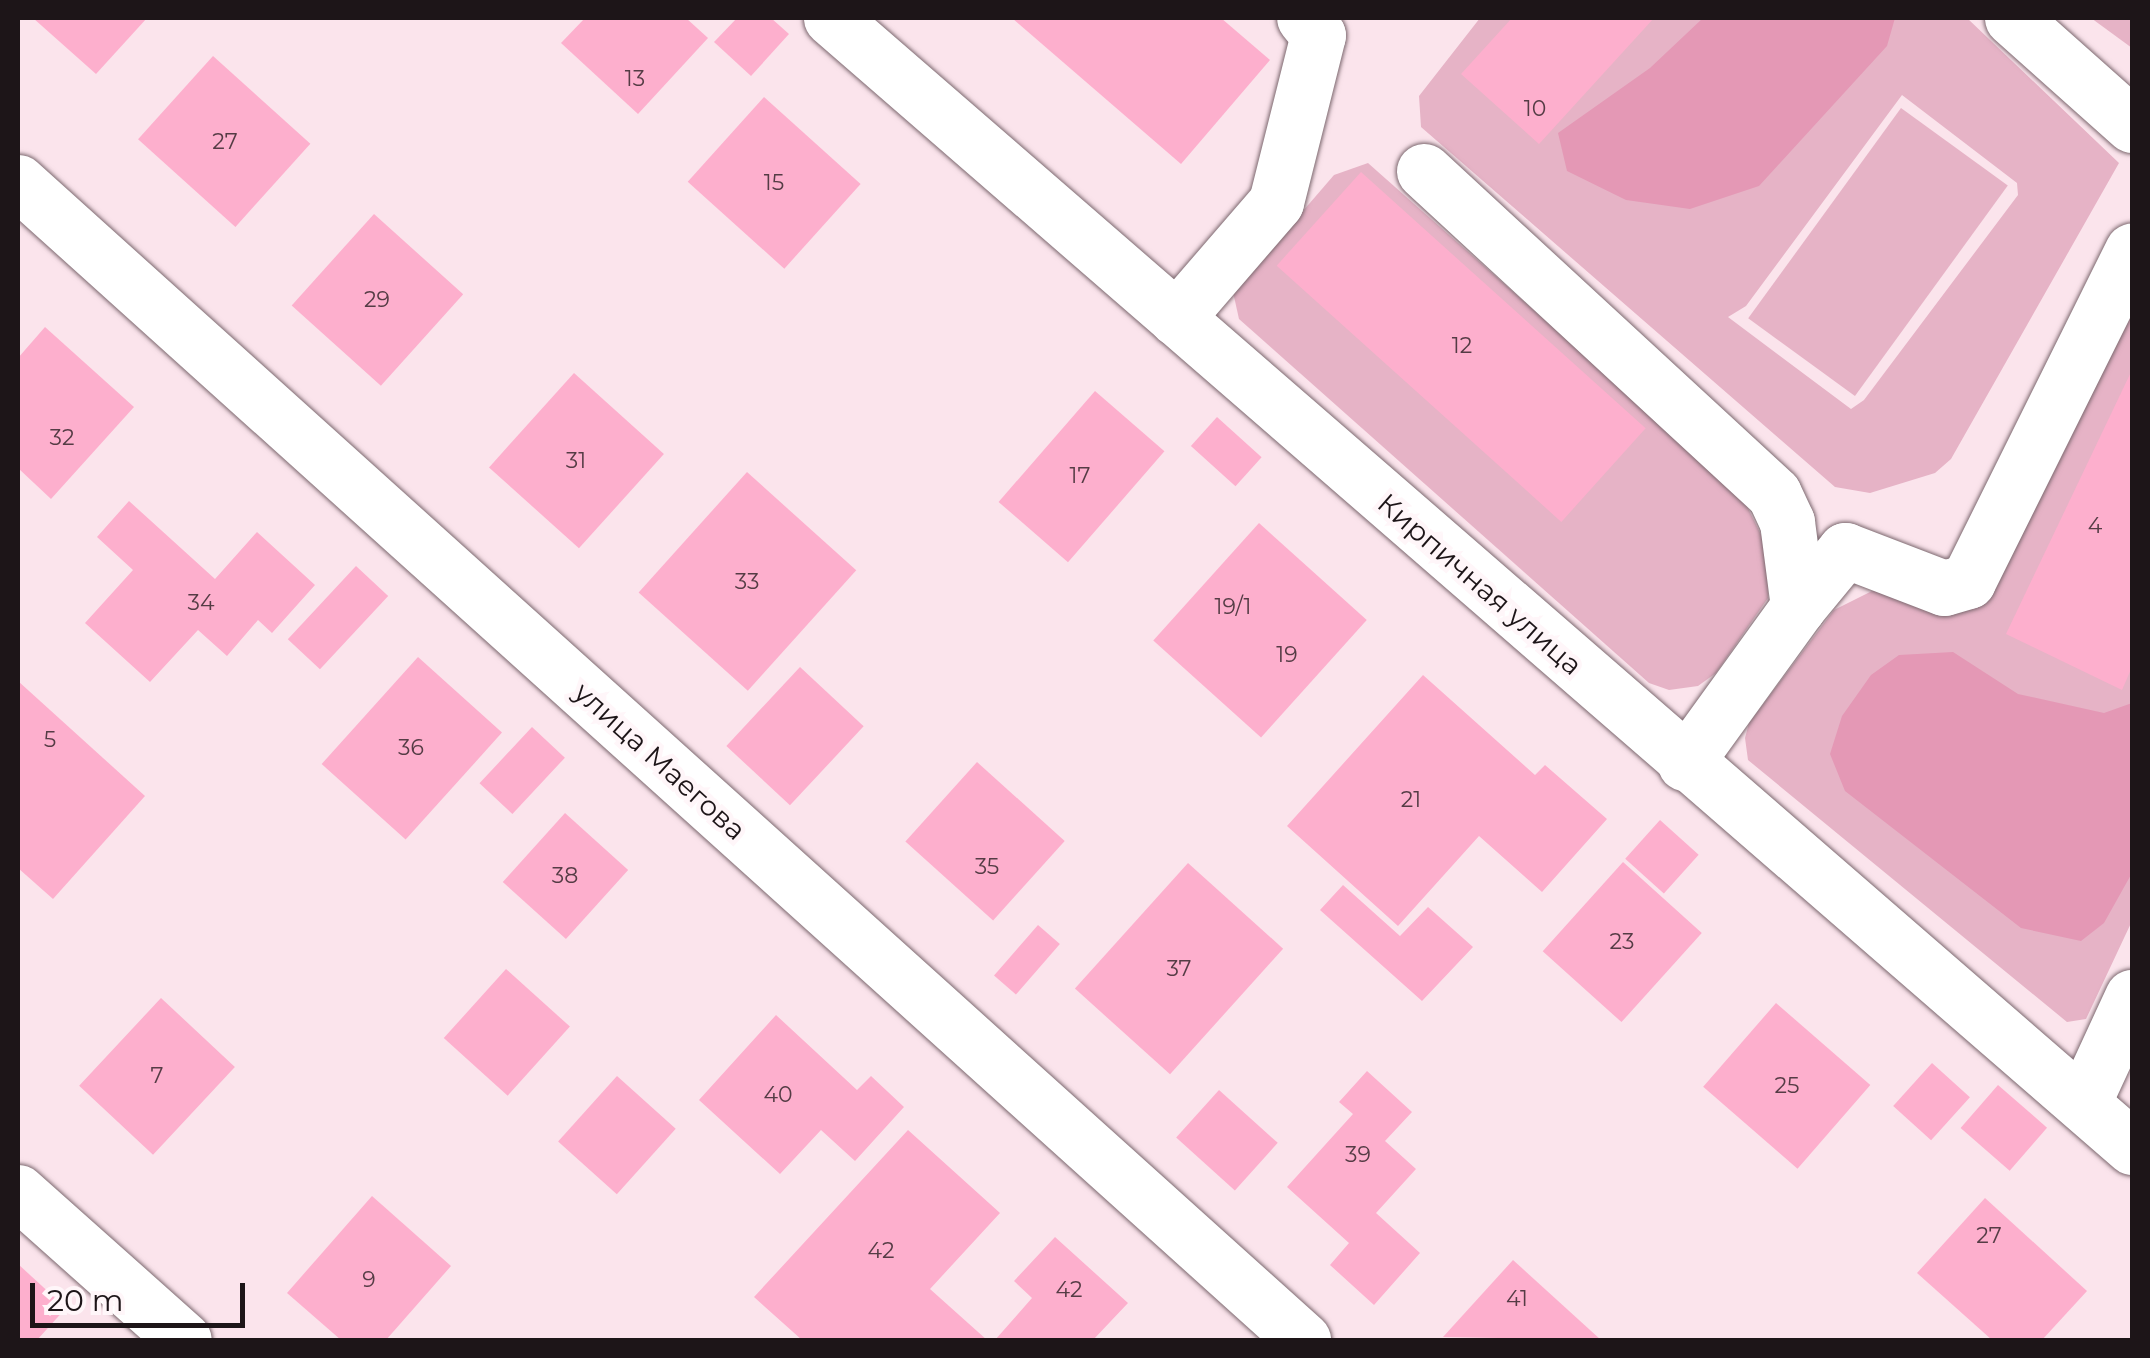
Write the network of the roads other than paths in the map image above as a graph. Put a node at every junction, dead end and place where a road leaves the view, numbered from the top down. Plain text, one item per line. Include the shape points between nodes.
1 (831, 18) edge
2 (1305, 18) edge
3 (2012, 18) edge
4 (2132, 125) edge
5 (1424, 171) dead end
6 (18, 182) edge
7 (2132, 250) edge
8 (1176, 318) junction
9 (1798, 608) junction
10 (1685, 762) junction
11 (2132, 998) edge
12 (2083, 1103) junction
13 (2132, 1147) edge
14 (18, 1192) edge
15 (184, 1340) edge
16 (1303, 1340) edge

1 - 8 street, Кирпичная улица
2 - 8 street via 1318,35 1276,202
3 - 4 street
5 - 9 street via 1754,470 1786,522
6 - 16 street, улица Маегова
7 - 9 street via 1968,581 1944,588 1845,550
8 - 10 street, Кирпичная улица
9 - 10 street
10 - 12 street, Кирпичная улица
11 - 12 street
12 - 13 street, Кирпичная улица
14 - 15 street

